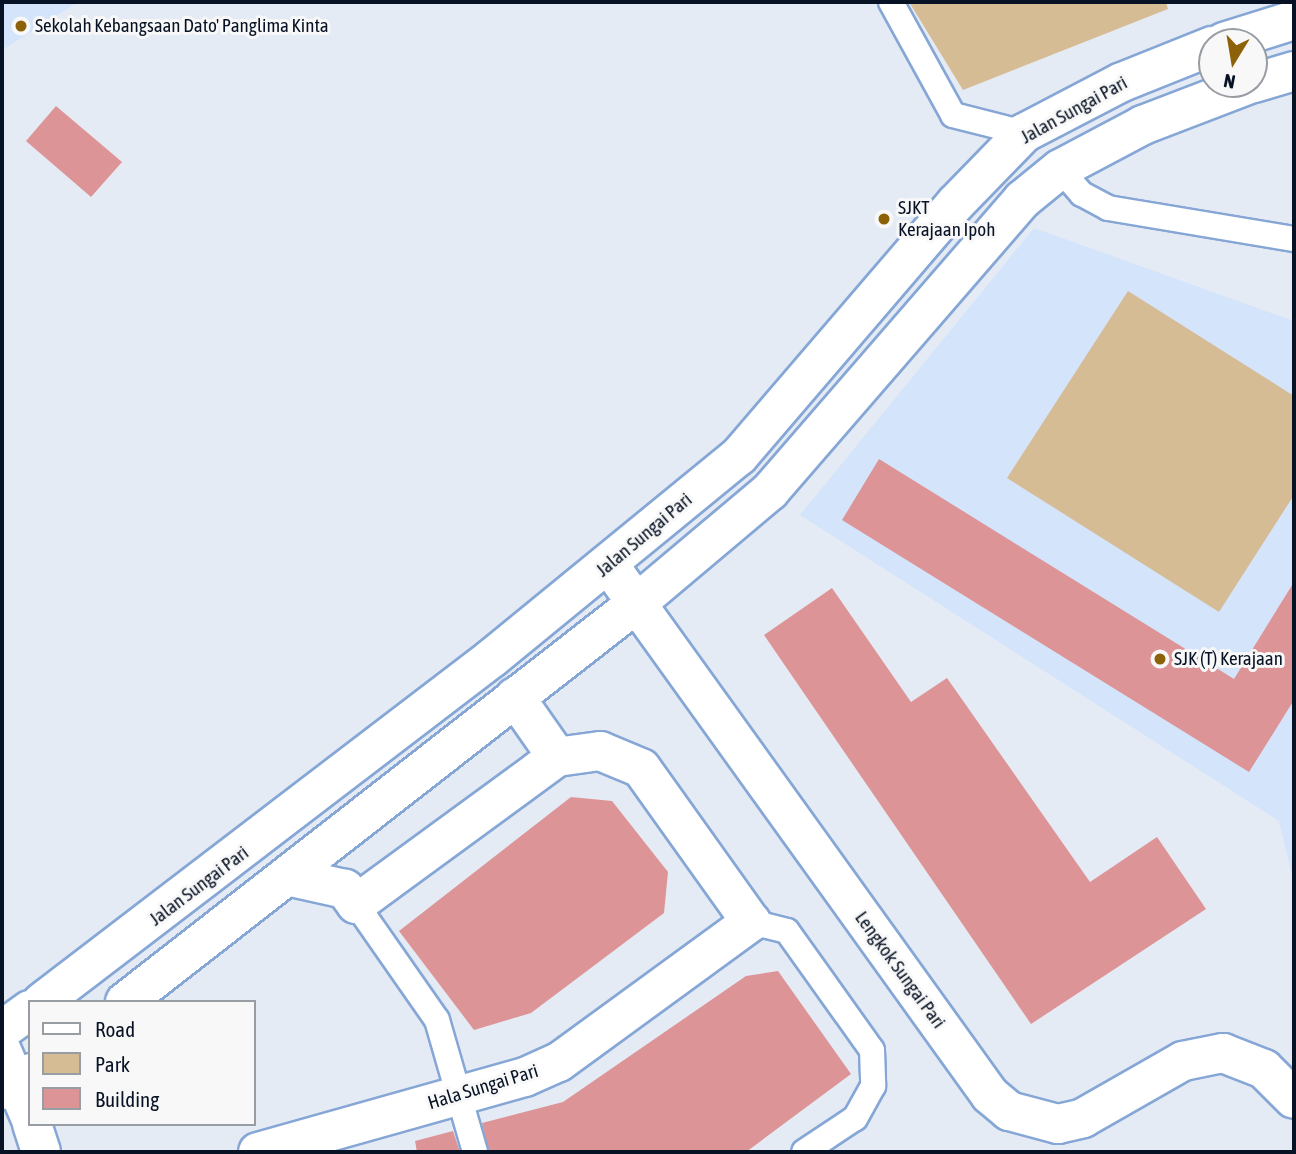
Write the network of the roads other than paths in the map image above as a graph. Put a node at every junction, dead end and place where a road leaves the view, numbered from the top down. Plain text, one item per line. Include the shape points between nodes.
1 (891, 2) edge
2 (1294, 20) edge
3 (1268, 28) edge
4 (1198, 52) edge
5 (1294, 71) edge
6 (1268, 78) edge
7 (1213, 98) edge
8 (1024, 133) junction
9 (1060, 169) junction
10 (1294, 239) edge
11 (848, 331) junction
12 (881, 361) junction
13 (609, 565) junction
14 (637, 603) junction
15 (515, 696) junction
16 (556, 757) junction
17 (288, 876) junction
18 (356, 904) junction
19 (751, 922) junction
20 (45, 1000) edge
21 (128, 1000) edge
22 (28, 1011) edge
23 (2, 1030) edge
24 (458, 1095) junction
25 (1294, 1099) edge
26 (33, 1126) edge
27 (41, 1152) edge
28 (258, 1152) edge
29 (475, 1152) edge
30 (804, 1152) edge

1 - 8 lane via 953,114
2 - 3 main road
4 - 8 main road, Jalan Sungai Pari via 1122,82
5 - 6 main road
7 - 9 main road via 1143,125
8 - 11 main road, Jalan Sungai Pari
9 - 10 lane via 1082,194 1108,208
9 - 12 main road via 989,233
11 - 12 main road
11 - 13 main road, Jalan Sungai Pari via 739,456
12 - 14 main road via 778,484
13 - 14 main road, Lengkok Sungai Pari
13 - 20 main road, Jalan Sungai Pari via 255,843
14 - 15 main road
14 - 25 main road, Lengkok Sungai Pari via 990,1095 1009,1111 1058,1124 1083,1118 1183,1061 1223,1053 1264,1069
15 - 16 main road
15 - 17 main road
16 - 18 main road
16 - 19 main road via 600,751 641,768
17 - 18 main road via 345,889
17 - 21 main road
18 - 24 lane via 438,1020
19 - 24 main road, Hala Sungai Pari via 559,1062
19 - 30 lane via 787,931 872,1050 873,1086 855,1118
22 - 23 main road
24 - 28 main road, Hala Sungai Pari
24 - 29 lane
26 - 27 main road

